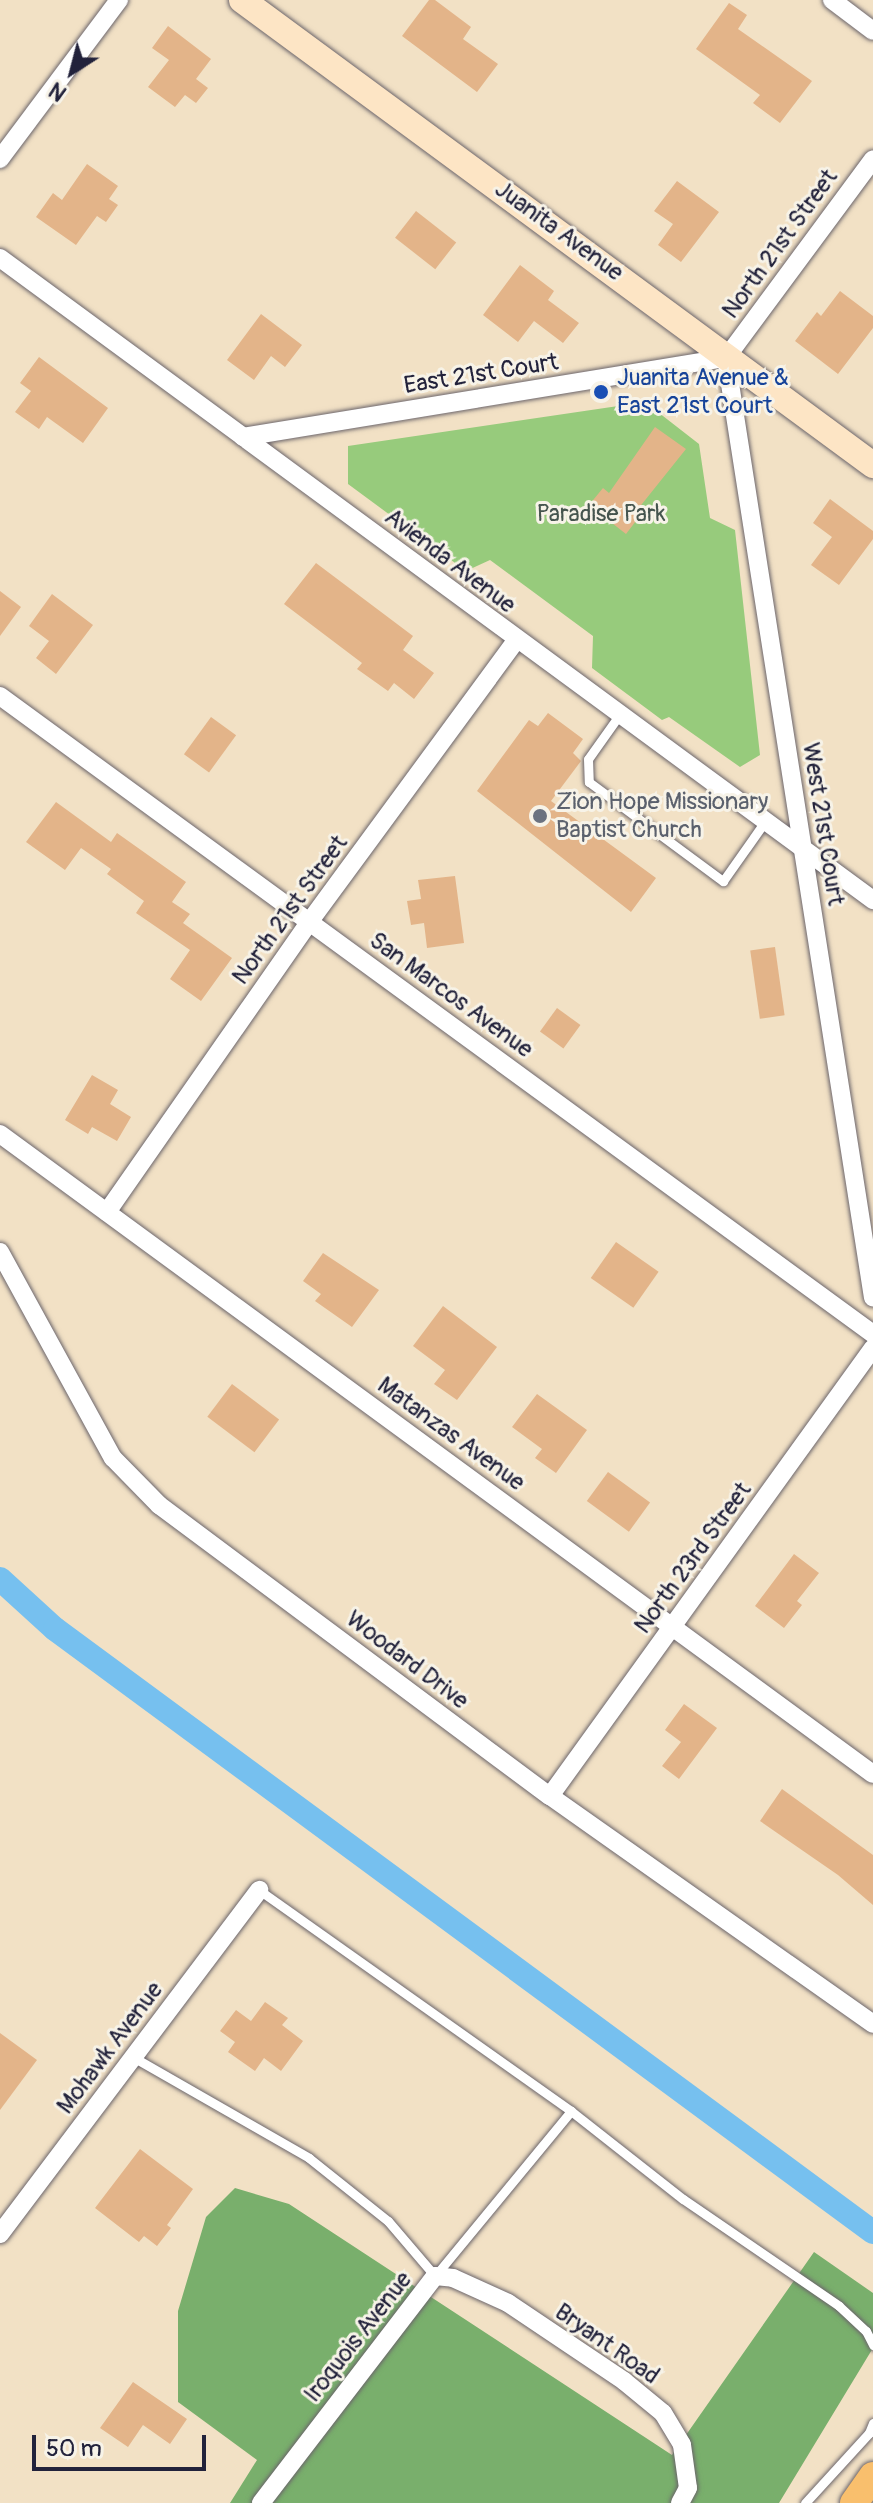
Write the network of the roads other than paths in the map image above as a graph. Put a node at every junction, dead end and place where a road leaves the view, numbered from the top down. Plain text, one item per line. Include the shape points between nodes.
1 (119, 0) edge
2 (242, 0) edge
3 (832, 0) edge
4 (873, 31) edge
5 (0, 159) edge
6 (873, 159) edge
7 (0, 258) edge
8 (726, 358) junction
9 (243, 437) junction
10 (873, 465) edge
11 (516, 641) junction
12 (0, 696) edge
13 (620, 714) junction
14 (766, 820) junction
15 (803, 848) junction
16 (873, 900) edge
17 (310, 921) junction
18 (0, 1134) edge
19 (107, 1212) junction
20 (0, 1252) edge
21 (873, 1298) edge
22 (873, 1334) edge
23 (873, 1348) edge
24 (673, 1628) junction
25 (873, 1774) edge
26 (550, 1796) junction
27 (259, 1890) joint
28 (873, 2024) edge
29 (133, 2057) junction
30 (571, 2111) junction
31 (0, 2234) edge
32 (435, 2276) junction
33 (873, 2345) edge
34 (873, 2423) edge
35 (873, 2476) edge
36 (261, 2503) edge
37 (680, 2503) edge
38 (805, 2503) edge
39 (854, 2503) edge

1 - 5 street
2 - 8 street, Juanita Avenue
3 - 4 street
6 - 8 street, North 21st Street
7 - 9 street, Avienda Avenue
8 - 9 street, East 21st Court
8 - 10 street, Juanita Avenue
8 - 15 street, West 21st Court
9 - 11 street, Avienda Avenue
11 - 13 street, Avienda Avenue
11 - 17 street, North 21st Street
12 - 17 street, San Marcos Avenue
13 - 14 street, Avienda Avenue
13 - 14 lane via 588,759 589,782 723,881
14 - 15 street, Avienda Avenue
15 - 16 street, Avienda Avenue
15 - 21 street, West 21st Court
17 - 19 street, North 21st Street
17 - 22 street, San Marcos Avenue
18 - 19 street, Matanzas Avenue
19 - 24 street, Matanzas Avenue
20 - 26 street, Woodard Drive via 113,1458 159,1505
23 - 24 street, North 23rd Street
24 - 25 street, Matanzas Avenue
24 - 26 street, North 23rd Street
26 - 28 street, Woodard Drive
27 - 29 street, Mohawk Avenue
27 - 30 lane
29 - 31 street, Mohawk Avenue
29 - 32 lane via 309,2158 388,2221
30 - 32 lane
30 - 33 lane via 683,2199 839,2306
32 - 36 street, Iroquois Avenue
32 - 37 street, Bryant Road via 508,2303 663,2413 682,2445 688,2488
34 - 38 lane
35 - 39 main road

